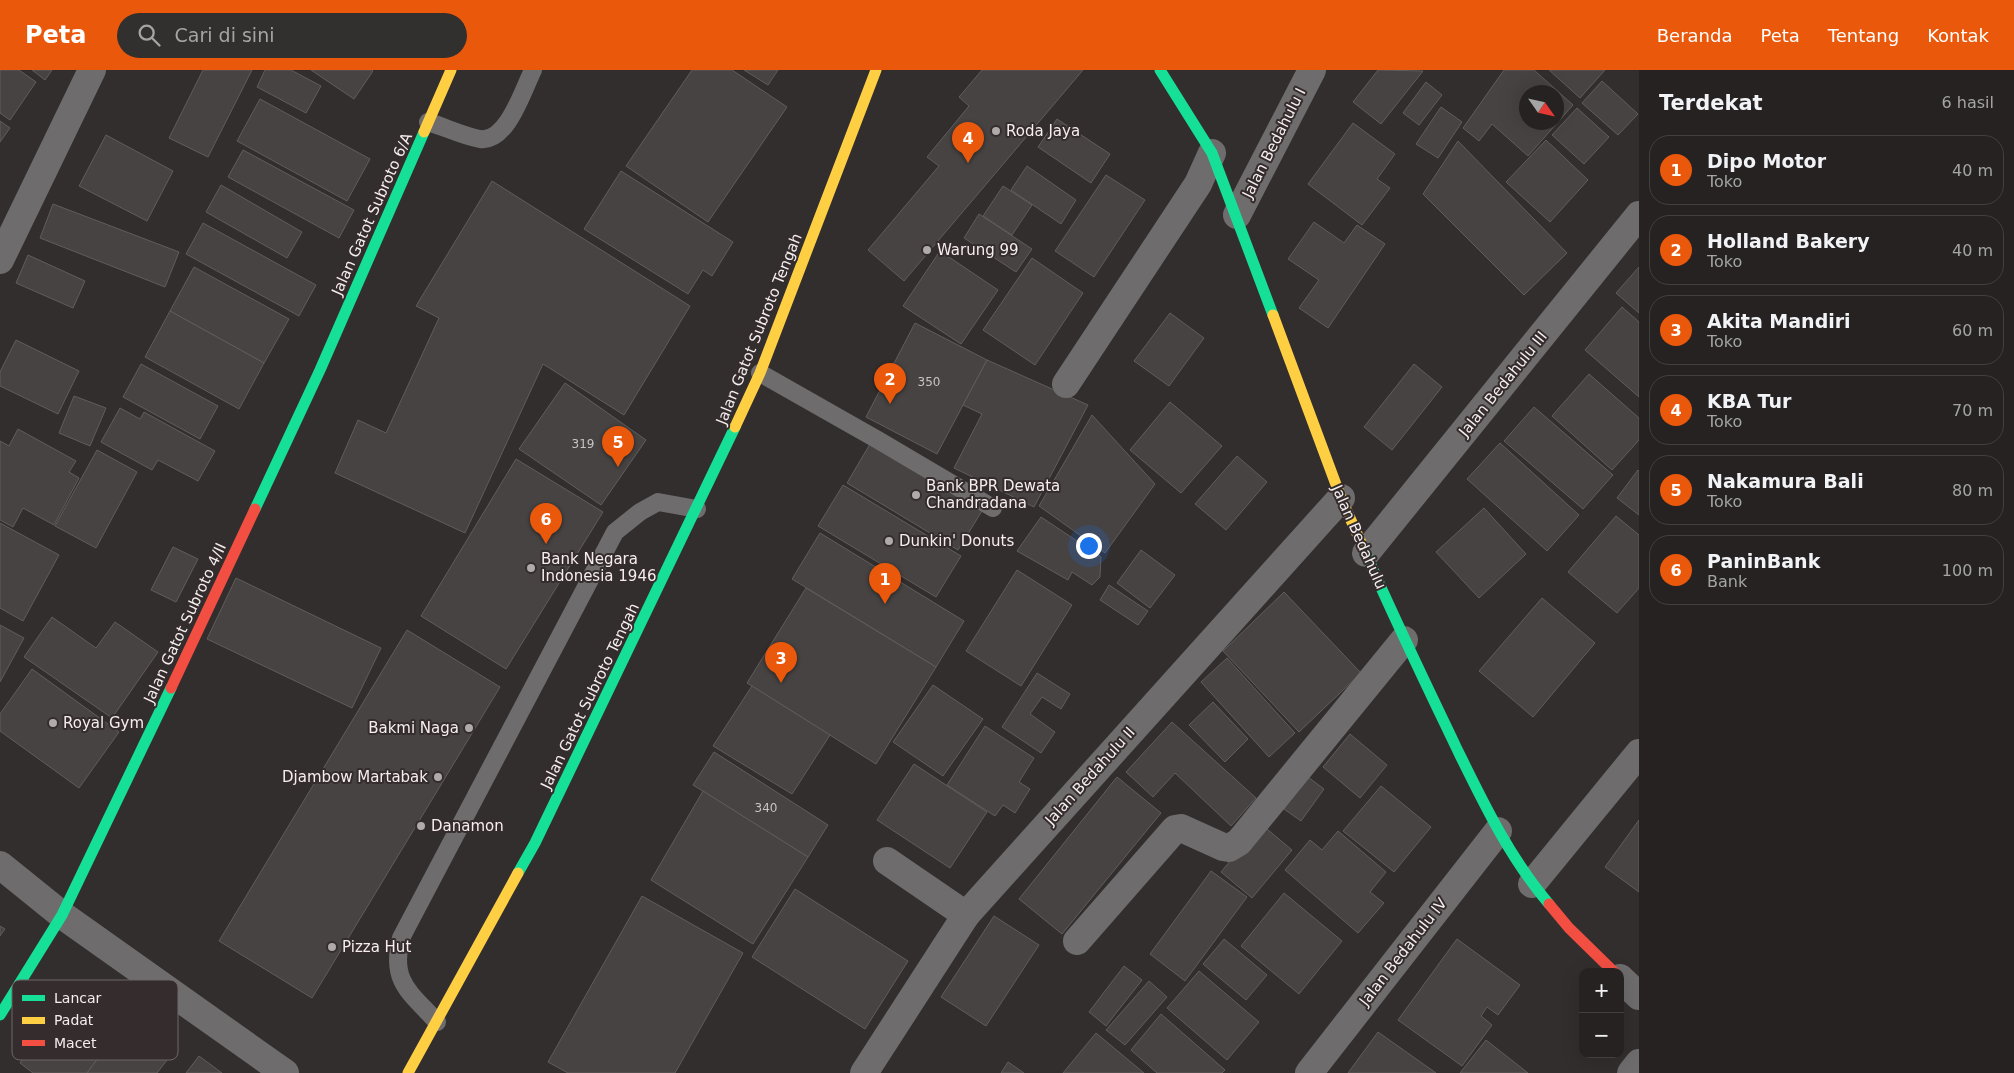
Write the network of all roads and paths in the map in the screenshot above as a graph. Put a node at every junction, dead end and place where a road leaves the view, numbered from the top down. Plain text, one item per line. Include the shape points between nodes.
1 (92, 70) edge
2 (451, 70) edge
3 (532, 70) edge
4 (876, 70) edge
5 (1160, 70) edge
6 (1312, 70) edge
7 (428, 122) junction
8 (1212, 153) junction
9 (1237, 215) junction
10 (1639, 215) edge
11 (4, 252) edge
12 (320, 370) joint
13 (760, 373) junction
14 (1066, 384) dead end
15 (1341, 498) junction
16 (993, 508) dead end
17 (697, 509) junction
18 (1366, 553) junction
19 (1404, 640) junction
20 (1639, 753) edge
21 (1498, 831) junction
22 (887, 861) dead end
23 (0, 865) edge
24 (1532, 884) junction
25 (966, 914) junction
26 (62, 915) junction
27 (1076, 941) dead end
28 (1610, 968) edge
29 (22, 980) edge
30 (154, 980) edge
31 (1624, 982) edge
32 (12, 996) edge
33 (1639, 996) edge
34 (178, 997) edge
35 (0, 1015) edge
36 (437, 1022) junction
37 (1639, 1063) edge
38 (285, 1073) edge
39 (408, 1073) edge
40 (864, 1073) edge
41 (1309, 1073) edge
42 (1631, 1073) edge

1 - 11 street
2 - 7 main road, Jalan Gatot Subroto 6/A
3 - 7 lane via 508,122 489,139
4 - 13 main road, Jalan Gatot Subroto Tengah
5 - 8 main road, Jalan Bedahulu
6 - 9 street, Jalan Bedahulu I
7 - 12 main road, Jalan Gatot Subroto 6/A
8 - 9 main road, Jalan Bedahulu
8 - 14 street via 1198,184
9 - 15 main road, Jalan Bedahulu
10 - 18 street, Jalan Bedahulu III
12 - 26 main road, Jalan Gatot Subroto 4/II
13 - 16 lane
13 - 17 main road, Jalan Gatot Subroto Tengah
15 - 18 main road, Jalan Bedahulu
15 - 25 street, Jalan Bedahulu II
17 - 36 main road, Jalan Gatot Subroto Tengah via 535,843
17 - 36 lane via 658,502 615,532 401,938 397,954 401,982
18 - 19 main road, Jalan Bedahulu
19 - 21 main road, Jalan Bedahulu
19 - 27 street via 1239,842 1229,848 1223,847 1181,828 1175,829
20 - 24 street
21 - 24 main road, Jalan Bedahulu
21 - 41 street, Jalan Bedahulu IV
22 - 25 street
23 - 26 street
24 - 28 main road, Jalan Bedahulu via 1569,928
25 - 40 street, Jalan Bedahulu II
26 - 29 main road, Jalan Gatot Subroto 4/II
26 - 30 street
31 - 33 street
32 - 35 main road, Jalan Gatot Subroto 4/II
34 - 38 street
36 - 39 main road, Jalan Gatot Subroto Tengah
37 - 42 street

